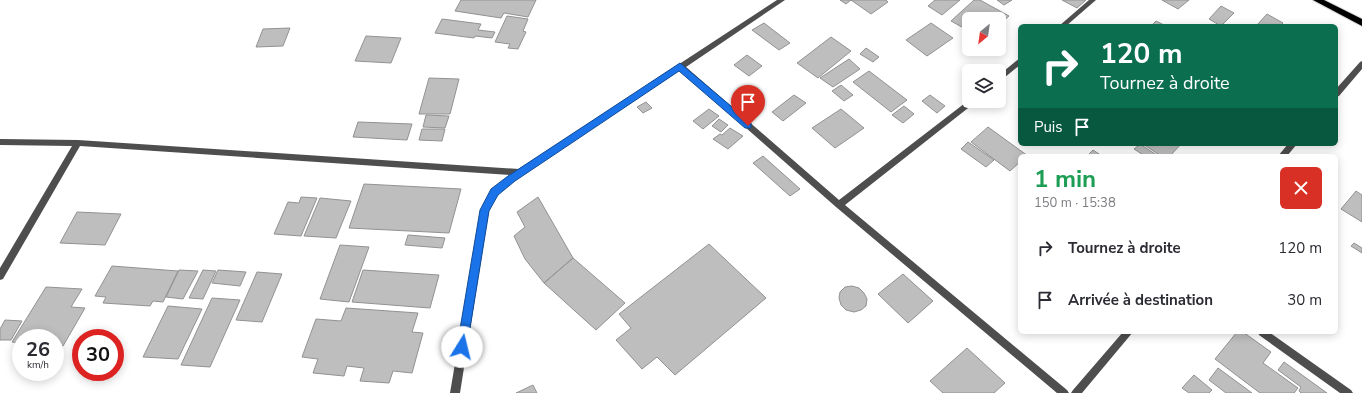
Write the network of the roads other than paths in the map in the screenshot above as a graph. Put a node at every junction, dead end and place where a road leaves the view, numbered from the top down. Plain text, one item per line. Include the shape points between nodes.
1 (782, 0) edge
2 (1093, 0) edge
3 (1317, 0) edge
4 (1362, 23) edge
5 (1064, 24) edge
6 (1018, 63) edge
7 (1362, 64) edge
8 (680, 66) junction
9 (1006, 73) edge
10 (1338, 92) edge
11 (964, 108) edge
12 (0, 142) edge
13 (78, 144) junction
14 (1290, 146) edge
15 (1284, 154) edge
16 (520, 172) junction
17 (839, 205) junction
18 (0, 276) edge
19 (1127, 334) edge
20 (1265, 334) edge
21 (454, 393) edge
22 (1064, 393) edge
23 (1076, 393) edge
24 (1348, 393) edge

1 - 8 street
2 - 5 street
3 - 4 main road
6 - 9 street
7 - 10 street
8 - 16 street
8 - 17 street
11 - 17 street
12 - 13 street
13 - 16 street
13 - 18 street
14 - 15 street
16 - 21 street via 494,192 484,210
17 - 22 street
19 - 23 street
20 - 24 street

